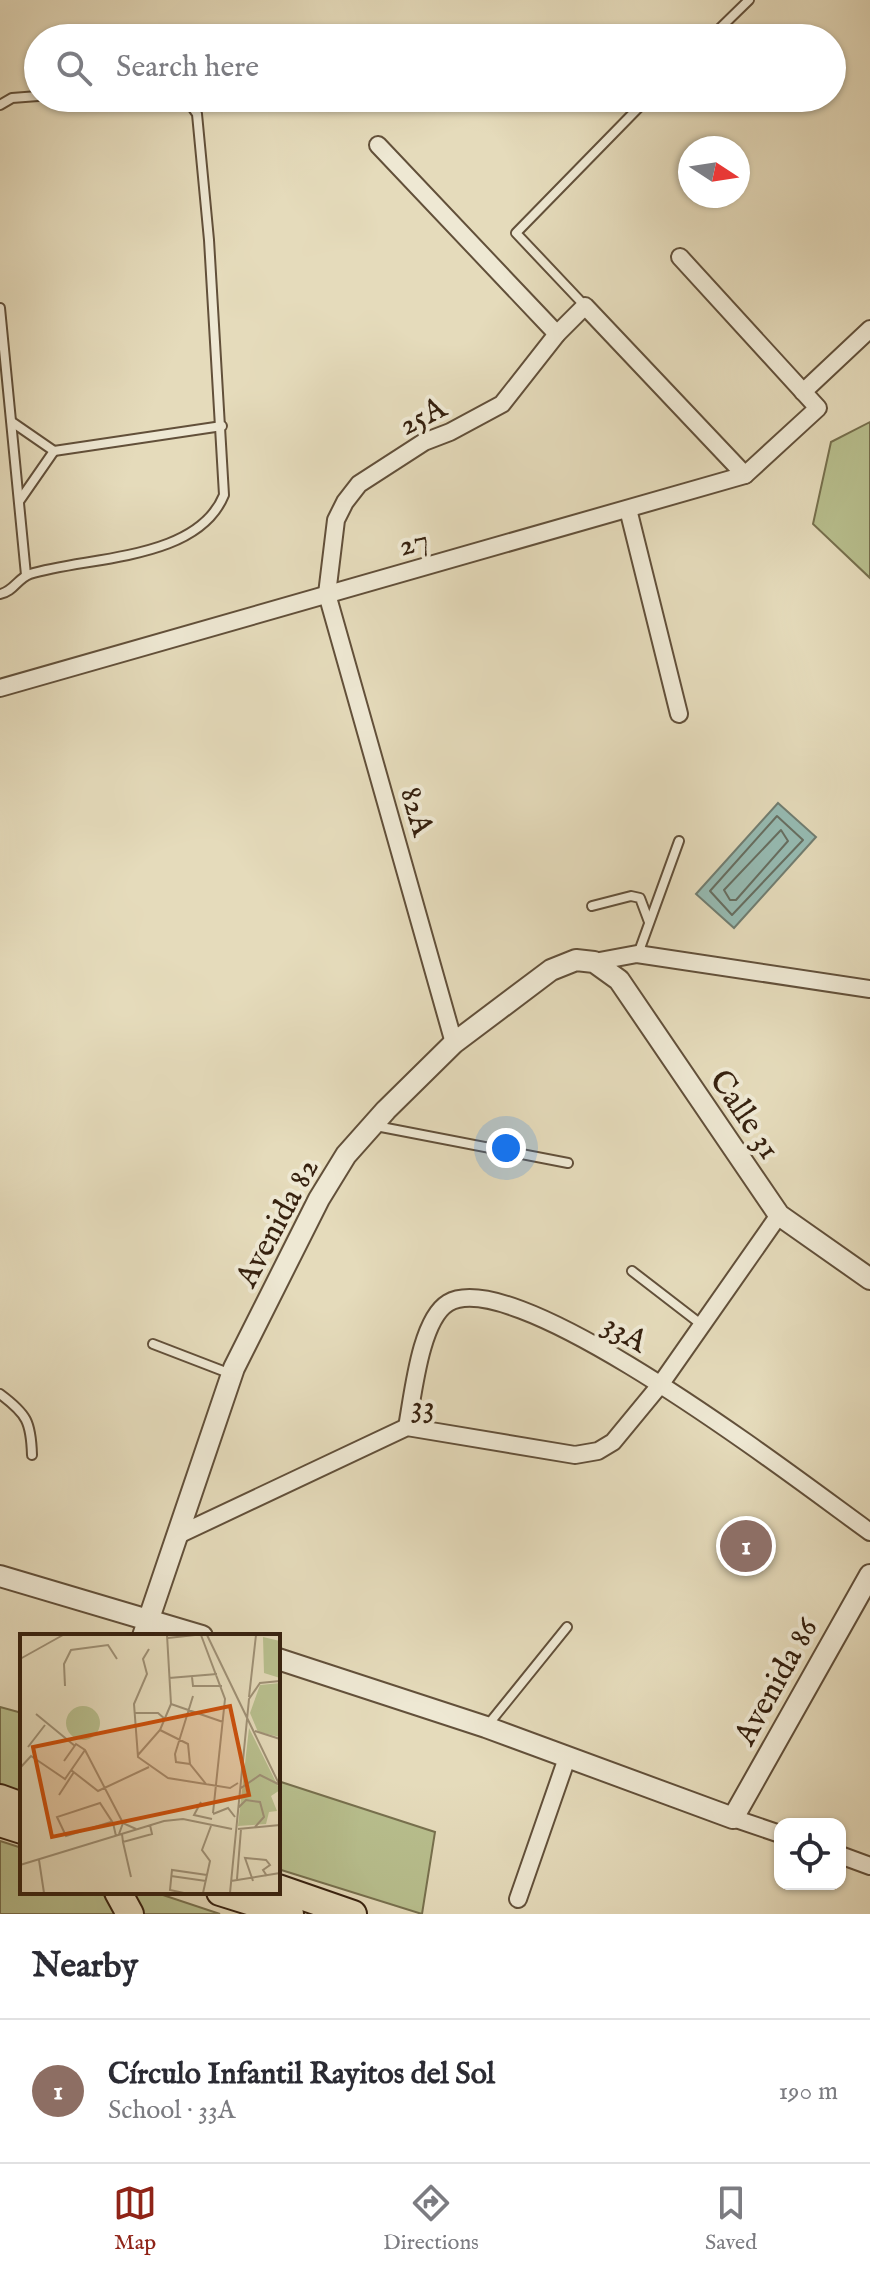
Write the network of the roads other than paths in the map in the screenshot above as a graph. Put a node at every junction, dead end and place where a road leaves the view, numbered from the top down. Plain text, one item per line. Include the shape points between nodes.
1 (749, 0) edge
2 (724, 24) edge
3 (24, 97) edge
4 (0, 105) edge
5 (196, 112) edge
6 (634, 112) edge
7 (378, 145) dead end
8 (680, 257) dead end
9 (585, 306) junction
10 (0, 308) edge
11 (870, 329) edge
12 (557, 334) junction
13 (803, 392) junction
14 (12, 422) junction
15 (222, 426) junction
16 (54, 451) junction
17 (745, 475) junction
18 (19, 501) junction
19 (628, 509) junction
20 (26, 575) junction
21 (0, 594) edge
22 (327, 594) junction
23 (0, 688) edge
24 (679, 714) dead end
25 (679, 841) dead end
26 (592, 906) dead end
27 (649, 923) junction
28 (637, 954) junction
29 (594, 962) junction
30 (870, 989) edge
31 (454, 1043) junction
32 (372, 1125) junction
33 (568, 1163) dead end
34 (779, 1215) junction
35 (632, 1271) dead end
36 (870, 1279) edge
37 (702, 1325) junction
38 (153, 1344) dead end
39 (232, 1374) junction
40 (660, 1385) junction
41 (0, 1394) edge
42 (407, 1427) junction
43 (32, 1455) dead end
44 (870, 1532) edge
45 (176, 1536) junction
46 (870, 1575) edge
47 (0, 1576) edge
48 (567, 1627) dead end
49 (146, 1628) edge
50 (188, 1634) edge
51 (280, 1660) edge
52 (486, 1727) junction
53 (567, 1758) junction
54 (0, 1798) edge
55 (20, 1805) edge
56 (733, 1818) junction
57 (0, 1823) edge
58 (20, 1829) edge
59 (774, 1832) edge
60 (846, 1857) edge
61 (870, 1866) edge
62 (280, 1889) edge
63 (119, 1894) edge
64 (226, 1894) edge
65 (518, 1899) dead end
66 (130, 1914) edge
67 (290, 1914) edge
68 (353, 1914) edge

1 - 2 lane
3 - 4 lane
5 - 15 lane
6 - 9 lane via 516,233
7 - 12 street
8 - 13 street
9 - 12 street, 25A
9 - 17 street
10 - 14 lane
11 - 13 street
12 - 22 street, 25A via 502,404 424,442 359,484 336,520
13 - 17 street, 27 via 818,408
14 - 16 lane
14 - 18 lane
15 - 16 lane
15 - 20 lane via 224,495 203,526 124,556
16 - 18 lane
17 - 19 street, 27
18 - 20 lane
19 - 22 street, 27
19 - 24 street
20 - 21 lane
22 - 23 street, 27
22 - 31 street, 82A
25 - 27 lane
26 - 27 lane via 640,898
27 - 28 lane
28 - 29 street
28 - 30 street
29 - 31 street, Avenida 82 via 576,960 551,970
29 - 34 street, Calle 31 via 619,980
31 - 32 street, Avenida 82
32 - 33 lane
32 - 39 street, Avenida 82 via 319,1199
34 - 36 street, Calle 31
34 - 37 street, 33
35 - 37 lane
37 - 40 street, 33
38 - 39 lane
39 - 45 street, Avenida 82
40 - 42 street, 33 via 613,1442 575,1455
40 - 42 street, 33A via 548,1319 467,1295 446,1304 436,1316 425,1341
40 - 44 street, 33A
41 - 43 lane via 31,1425
42 - 45 street, 33
45 - 49 street, Avenida 82
46 - 56 street, Avenida 86
47 - 49 street
48 - 52 lane
49 - 50 street
51 - 52 street
52 - 53 street
53 - 56 street
53 - 65 street
54 - 55 highway
56 - 59 street
57 - 58 highway
60 - 61 street
62 - 68 highway
63 - 66 highway
64 - 67 highway

